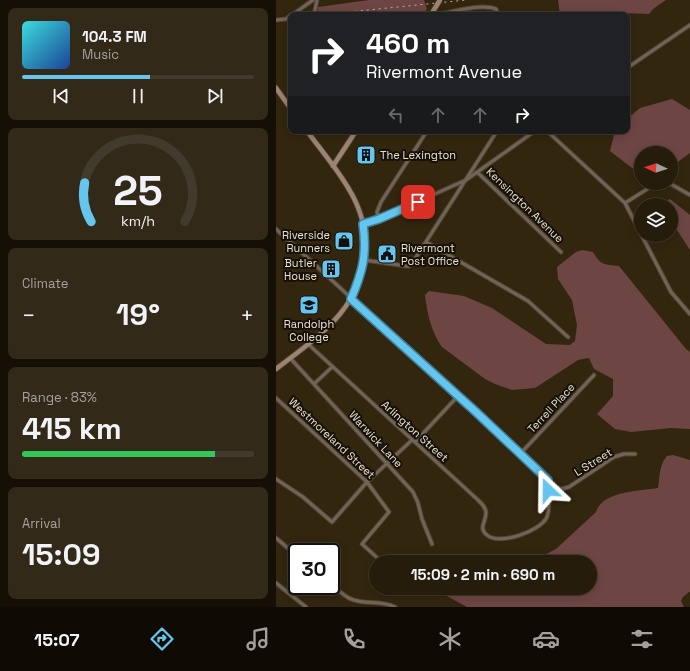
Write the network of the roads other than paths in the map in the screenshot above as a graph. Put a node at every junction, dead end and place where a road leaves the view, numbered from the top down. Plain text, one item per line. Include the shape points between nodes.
1 (313, 0) edge
2 (317, 0) edge
3 (440, 0) edge
4 (295, 12) edge
5 (315, 12) edge
6 (434, 12) edge
7 (446, 12) edge
8 (497, 12) edge
9 (286, 19) edge
10 (276, 20) edge
11 (690, 25) edge
12 (630, 66) edge
13 (276, 88) edge
14 (288, 105) edge
15 (309, 134) edge
16 (354, 134) edge
17 (425, 134) edge
18 (495, 134) edge
19 (531, 134) edge
20 (550, 134) edge
21 (332, 166) junction
22 (477, 172) junction
23 (466, 180) junction
24 (678, 188) edge
25 (645, 190) edge
26 (690, 195) edge
27 (624, 203) junction
28 (379, 219) junction
29 (363, 224) junction
30 (276, 230) edge
31 (426, 242) junction
32 (561, 252) dead end
33 (364, 260) junction
34 (351, 299) junction
35 (690, 314) edge
36 (568, 337) dead end
37 (308, 344) junction
38 (290, 358) junction
39 (332, 366) junction
40 (276, 369) edge
41 (594, 375) dead end
42 (314, 384) junction
43 (458, 396) junction
44 (276, 398) edge
45 (413, 441) junction
46 (520, 454) junction
47 (635, 454) dead end
48 (386, 464) junction
49 (276, 479) edge
50 (548, 480) junction
51 (367, 482) junction
52 (276, 538) edge
53 (432, 544) dead end
54 (288, 548) edge
55 (374, 555) edge
56 (276, 583) edge
57 (340, 591) edge
58 (306, 607) edge
59 (395, 607) edge

1 - 4 street
2 - 5 street
3 - 6 main road, bridge
7 - 8 street via 479,7 491,7
9 - 10 street
11 - 12 street
13 - 14 main road
15 - 21 main road
16 - 21 main road
17 - 28 street via 381,202 377,212
18 - 23 street
19 - 22 street
20 - 27 street
21 - 29 main road via 360,210
22 - 23 street
22 - 32 street, Kensington Avenue
23 - 28 street
23 - 31 street
24 - 26 street
25 - 27 street
27 - 35 street via 671,292
28 - 29 street
29 - 33 main road
30 - 34 street
31 - 33 street via 409,266
31 - 36 street via 528,301
33 - 34 main road via 359,282
34 - 37 main road via 338,317
34 - 43 street
37 - 38 main road
37 - 39 street, Arlington Street
38 - 40 main road
38 - 42 street, Warwick Lane
39 - 42 street
39 - 45 street, Arlington Street
41 - 46 street, Terrell Place
42 - 48 street, Warwick Lane
43 - 45 street
43 - 46 street
44 - 51 street, Westmoreland Street
45 - 48 street
45 - 50 street, Arlington Street via 483,506 486,512 482,528 491,538 500,540 526,532 538,527 545,520 548,509
46 - 50 street
47 - 50 street, L Street via 614,457 570,487 562,489
48 - 51 street
48 - 53 street, Warwick Lane via 413,492
49 - 51 street via 303,497 332,522
51 - 55 street, Westmoreland Street via 389,512 362,544
52 - 54 street
56 - 58 street
57 - 59 street via 352,599 390,604

